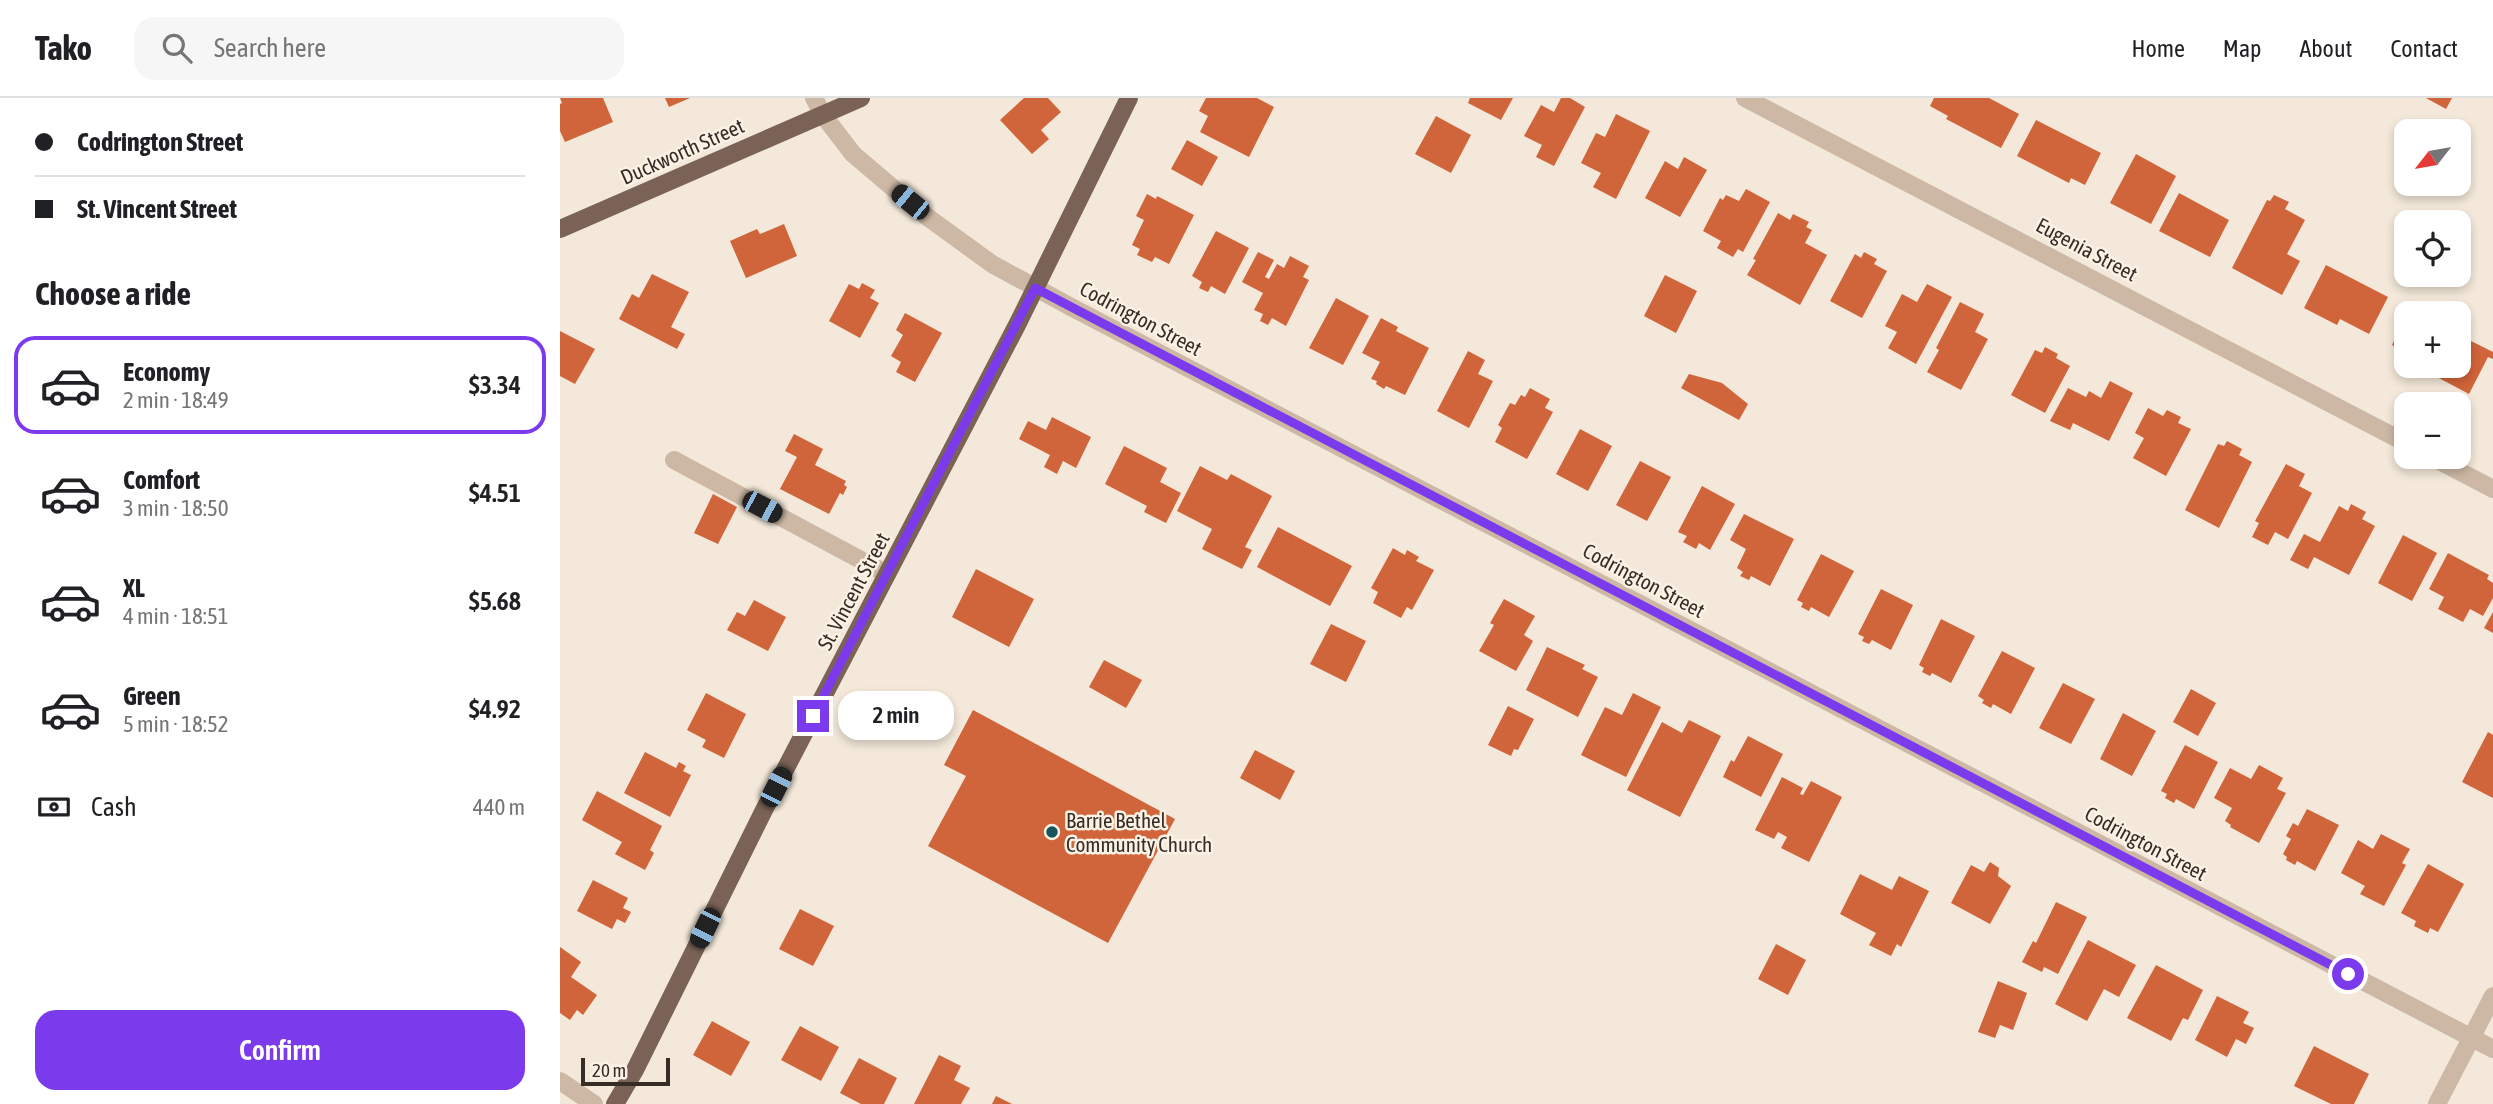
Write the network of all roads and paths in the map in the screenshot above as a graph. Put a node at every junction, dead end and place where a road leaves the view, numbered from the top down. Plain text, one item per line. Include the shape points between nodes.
1 (814, 98) edge
2 (861, 98) edge
3 (1129, 98) edge
4 (1745, 98) edge
5 (823, 115) junction
6 (560, 229) edge
7 (1035, 288) junction
8 (2394, 437) edge
9 (674, 460) dead end
10 (2455, 469) edge
11 (2493, 489) edge
12 (887, 574) junction
13 (2493, 996) edge
14 (2471, 1038) junction
15 (2493, 1049) edge
16 (560, 1081) edge
17 (594, 1104) edge
18 (615, 1104) edge
19 (2437, 1104) edge

1 - 5 street, Codrington Street
2 - 5 main road, Duckworth Street
3 - 7 main road, St. Vincent Street
4 - 8 street, Eugenia Street
5 - 6 main road, Duckworth Street
5 - 7 street, Codrington Street via 853,154 926,216 992,264
7 - 12 main road, St. Vincent Street
7 - 14 street, Codrington Street
9 - 12 street
10 - 11 street
12 - 18 main road, St. Vincent Street
13 - 14 street
14 - 15 street, Codrington Street
14 - 19 street
16 - 17 street

